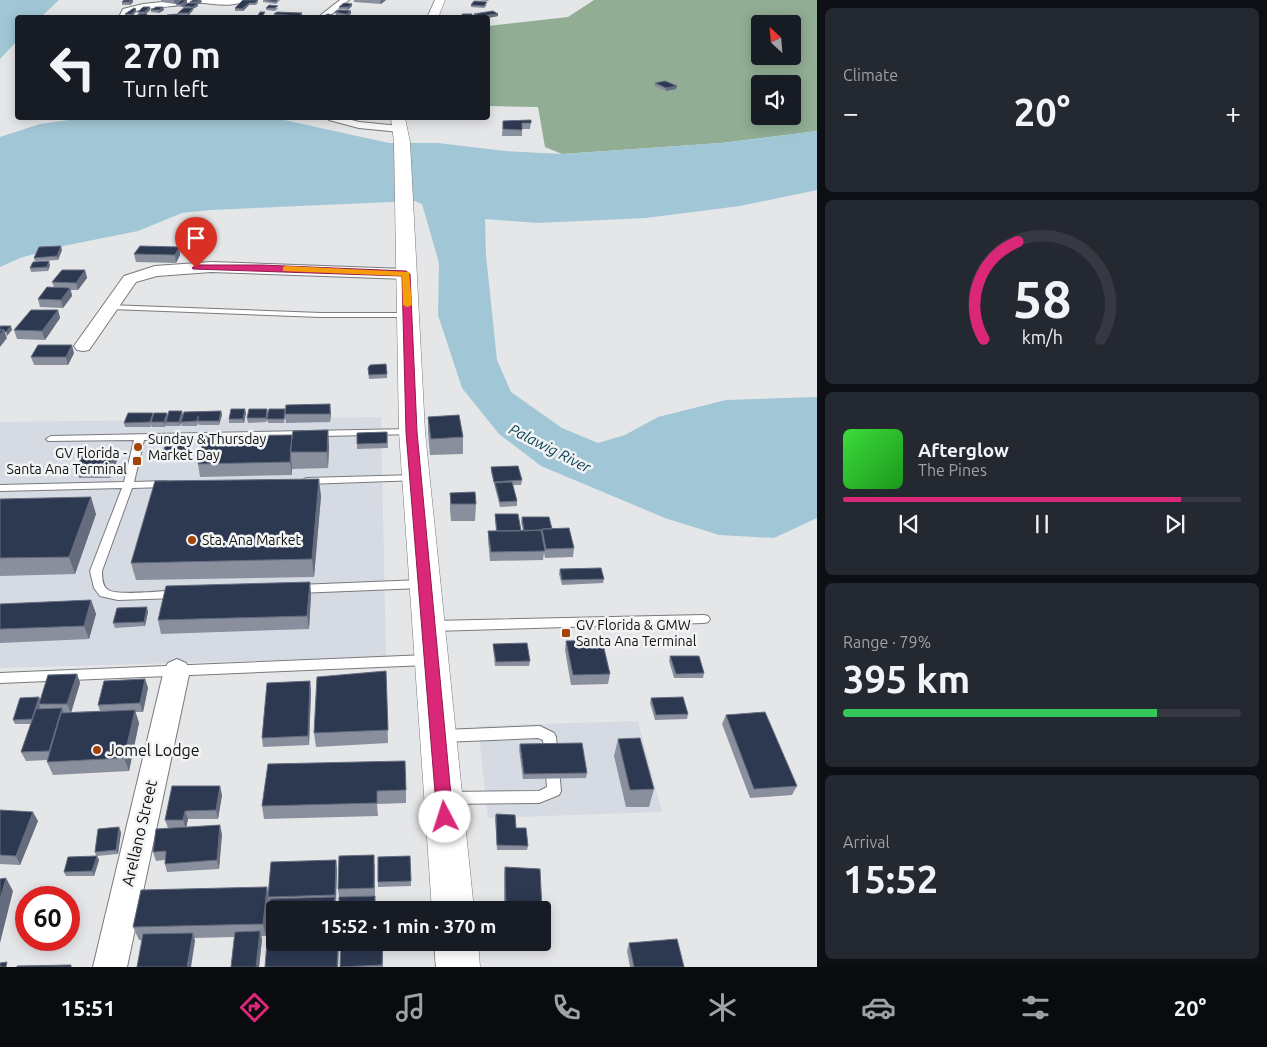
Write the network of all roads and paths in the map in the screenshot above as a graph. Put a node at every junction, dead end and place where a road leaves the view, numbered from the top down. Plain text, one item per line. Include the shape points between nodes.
1 (242, 0) edge
2 (345, 0) edge
3 (440, 0) edge
4 (124, 15) edge
5 (325, 15) edge
6 (433, 15) edge
7 (340, 120) edge
8 (400, 130) edge
9 (406, 274) junction
10 (111, 307) junction
11 (408, 315) junction
12 (83, 346) dead end
13 (412, 432) junction
14 (140, 437) junction
15 (51, 439) dead end
16 (417, 478) junction
17 (297, 481) edge
18 (178, 484) edge
19 (128, 485) junction
20 (0, 488) edge
21 (425, 584) junction
22 (288, 590) edge
23 (190, 594) edge
24 (704, 619) dead end
25 (428, 626) junction
26 (430, 660) junction
27 (177, 670) junction
28 (0, 678) edge
29 (437, 736) junction
30 (443, 798) junction
31 (452, 901) edge
32 (457, 951) edge
33 (110, 967) edge
34 (458, 967) edge

1 - 4 street via 192,0 143,6 126,11
2 - 5 street
3 - 6 main road
7 - 8 street
8 - 9 main road
9 - 10 street via 211,267 155,271 130,279
9 - 11 main road
10 - 11 lane
10 - 12 street
11 - 13 main road
13 - 14 lane
13 - 16 main road
14 - 15 lane
14 - 19 lane
16 - 17 lane
16 - 21 main road
18 - 19 lane
19 - 20 lane
19 - 23 lane via 96,571 97,584 104,593 122,597
21 - 22 lane
21 - 25 main road
24 - 25 lane
25 - 26 main road
26 - 27 lane
26 - 29 main road
27 - 28 lane
27 - 33 street, Arellano Street
29 - 30 main road
29 - 30 lane via 540,732 549,737 554,791 539,797
30 - 31 main road
32 - 34 main road

